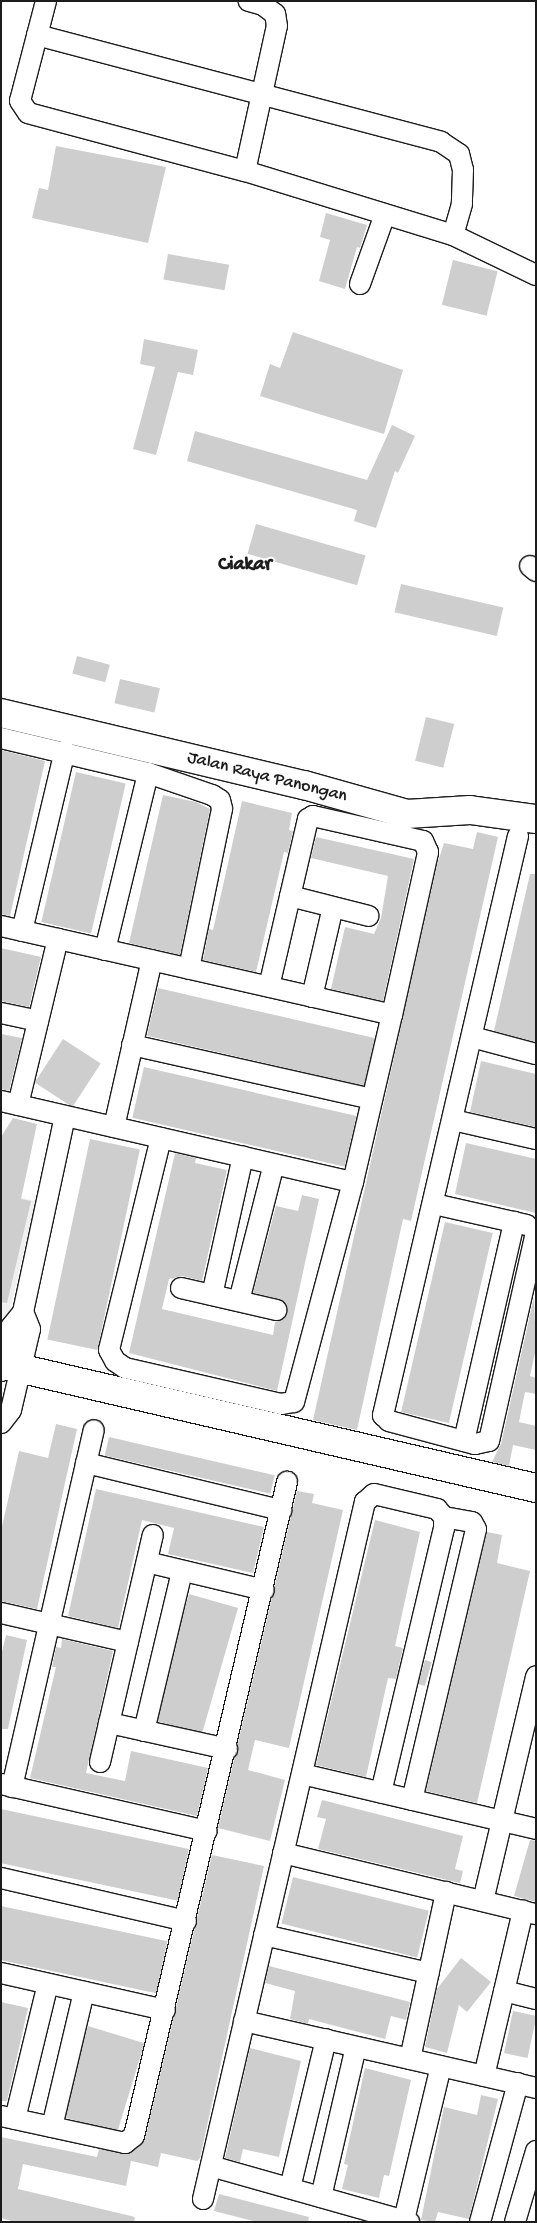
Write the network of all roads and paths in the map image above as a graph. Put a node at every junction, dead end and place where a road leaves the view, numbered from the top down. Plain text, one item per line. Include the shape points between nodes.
1 (46, 1) edge
2 (249, 1) edge
3 (37, 35) junction
4 (262, 94) junction
5 (245, 171) junction
6 (385, 214) junction
7 (453, 234) junction
8 (536, 276) edge
9 (360, 284) dead end
10 (1, 713) edge
11 (1, 738) edge
12 (65, 751) junction
13 (148, 773) junction
14 (527, 828) edge
15 (290, 896) junction
16 (333, 907) junction
17 (369, 916) dead end
18 (1, 926) edge
19 (22, 931) junction
20 (58, 939) junction
21 (105, 950) junction
22 (152, 960) junction
23 (189, 969) junction
24 (269, 987) junction
25 (312, 997) junction
26 (1, 1013) edge
27 (392, 1015) junction
28 (38, 1021) junction
29 (472, 1037) junction
30 (132, 1045) junction
31 (536, 1054) edge
32 (372, 1099) junction
33 (10, 1103) edge
34 (65, 1116) junction
35 (453, 1120) junction
36 (114, 1127) junction
37 (161, 1138) junction
38 (536, 1138) edge
39 (243, 1156) junction
40 (274, 1164) junction
41 (353, 1182) junction
42 (434, 1204) junction
43 (514, 1222) junction
44 (536, 1227) edge
45 (536, 1232) edge
46 (181, 1288) dead end
47 (212, 1295) junction
48 (239, 1301) junction
49 (276, 1310) dead end
50 (8, 1371) edge
51 (6, 1417) edge
52 (94, 1430) dead end
53 (464, 1441) junction
54 (86, 1463) junction
55 (287, 1482) dead end
56 (536, 1488) edge
57 (282, 1510) junction
58 (444, 1517) junction
59 (153, 1535) dead end
60 (147, 1562) junction
61 (182, 1571) junction
62 (264, 1590) junction
63 (1, 1613) edge
64 (49, 1625) junction
65 (128, 1642) junction
66 (536, 1676) edge
67 (109, 1724) junction
68 (144, 1731) junction
69 (227, 1749) junction
70 (100, 1762) dead end
71 (302, 1774) junction
72 (7, 1786) edge
73 (381, 1793) junction
74 (412, 1800) junction
75 (501, 1821) junction
76 (536, 1829) edge
77 (207, 1831) junction
78 (283, 1853) junction
79 (1, 1878) edge
80 (446, 1892) junction
81 (483, 1901) junction
82 (530, 1913) edge
83 (186, 1921) junction
84 (264, 1935) junction
85 (1, 1973) edge
86 (429, 1973) junction
87 (48, 1984) junction
88 (504, 1991) junction
89 (84, 1992) junction
90 (536, 1999) edge
91 (165, 2010) junction
92 (244, 2021) junction
93 (326, 2039) junction
94 (356, 2046) junction
95 (410, 2058) junction
96 (441, 2066) junction
97 (484, 2076) junction
98 (527, 2086) edge
99 (8, 2117) edge
100 (52, 2127) junction
101 (536, 2151) edge
102 (211, 2166) junction
103 (290, 2188) junction
104 (321, 2197) junction
105 (203, 2199) dead end
106 (407, 2221) edge
107 (480, 2222) edge
108 (515, 2222) edge

1 - 3 street
2 - 4 street via 263,5 275,14 277,26
3 - 4 street
3 - 5 street via 20,101 28,113
4 - 5 street
4 - 7 street via 441,142 459,154 463,170 462,204
5 - 6 street
6 - 7 street
6 - 9 street
7 - 8 street
10 - 14 street, Jalan Raya Panongan via 304,785 407,814 470,810
11 - 12 street
12 - 13 street
12 - 19 street
13 - 21 street
13 - 23 street via 212,795 220,800 222,809
14 - 29 street
15 - 16 street
15 - 24 street
15 - 27 street via 310,817 423,842 428,852
16 - 17 street
16 - 25 street
18 - 19 street
19 - 20 street
20 - 21 street
20 - 28 street
21 - 22 street
22 - 23 street
22 - 30 street
23 - 24 street
24 - 25 street
25 - 27 street
26 - 28 street
27 - 32 street
28 - 33 street
29 - 31 street
29 - 35 street
30 - 32 street
30 - 36 street
32 - 41 street
33 - 34 street
34 - 36 street
34 - 50 street via 23,1312 30,1329
35 - 38 street
35 - 42 street
36 - 37 street
37 - 39 street
37 - 41 street via 109,1350 114,1360 125,1368 281,1404 294,1402 298,1396
39 - 40 street
39 - 47 street
40 - 41 street
40 - 48 street
42 - 43 street
42 - 53 street via 384,1415 389,1421
43 - 44 street
43 - 53 street
45 - 53 street via 492,1436 486,1444
46 - 47 street
47 - 48 street
48 - 49 street
50 - 51 street
50 - 56 street
52 - 54 street
54 - 57 street
54 - 64 street
55 - 57 street
57 - 62 street
58 - 71 street via 438,1510 378,1495 369,1496 365,1502
58 - 73 street
58 - 74 street via 472,1522 476,1529
59 - 60 street
60 - 61 street
60 - 65 street
61 - 62 street
61 - 68 street
62 - 69 street
63 - 64 street
64 - 65 street
64 - 72 street
65 - 67 street
66 - 75 street
67 - 68 street
67 - 70 street
68 - 69 street
69 - 77 street
71 - 73 street
71 - 78 street
72 - 77 street
73 - 74 street
74 - 75 street
75 - 76 street
75 - 81 street
77 - 83 street
78 - 80 street
78 - 84 street
79 - 83 street
80 - 81 street
80 - 86 street
81 - 82 street
82 - 88 street
83 - 91 street
84 - 86 street
84 - 92 street
85 - 87 street
86 - 95 street
87 - 89 street
87 - 99 street
88 - 90 street
88 - 97 street
89 - 91 street
89 - 100 street
91 - 100 street via 131,2140 125,2143
92 - 93 street
92 - 102 street
93 - 94 street
93 - 103 street
94 - 95 street
94 - 104 street
95 - 96 street
96 - 97 street
96 - 106 street
97 - 98 street
98 - 107 street
99 - 100 street
101 - 108 street
102 - 103 street
102 - 105 street
103 - 104 street
104 - 106 street

